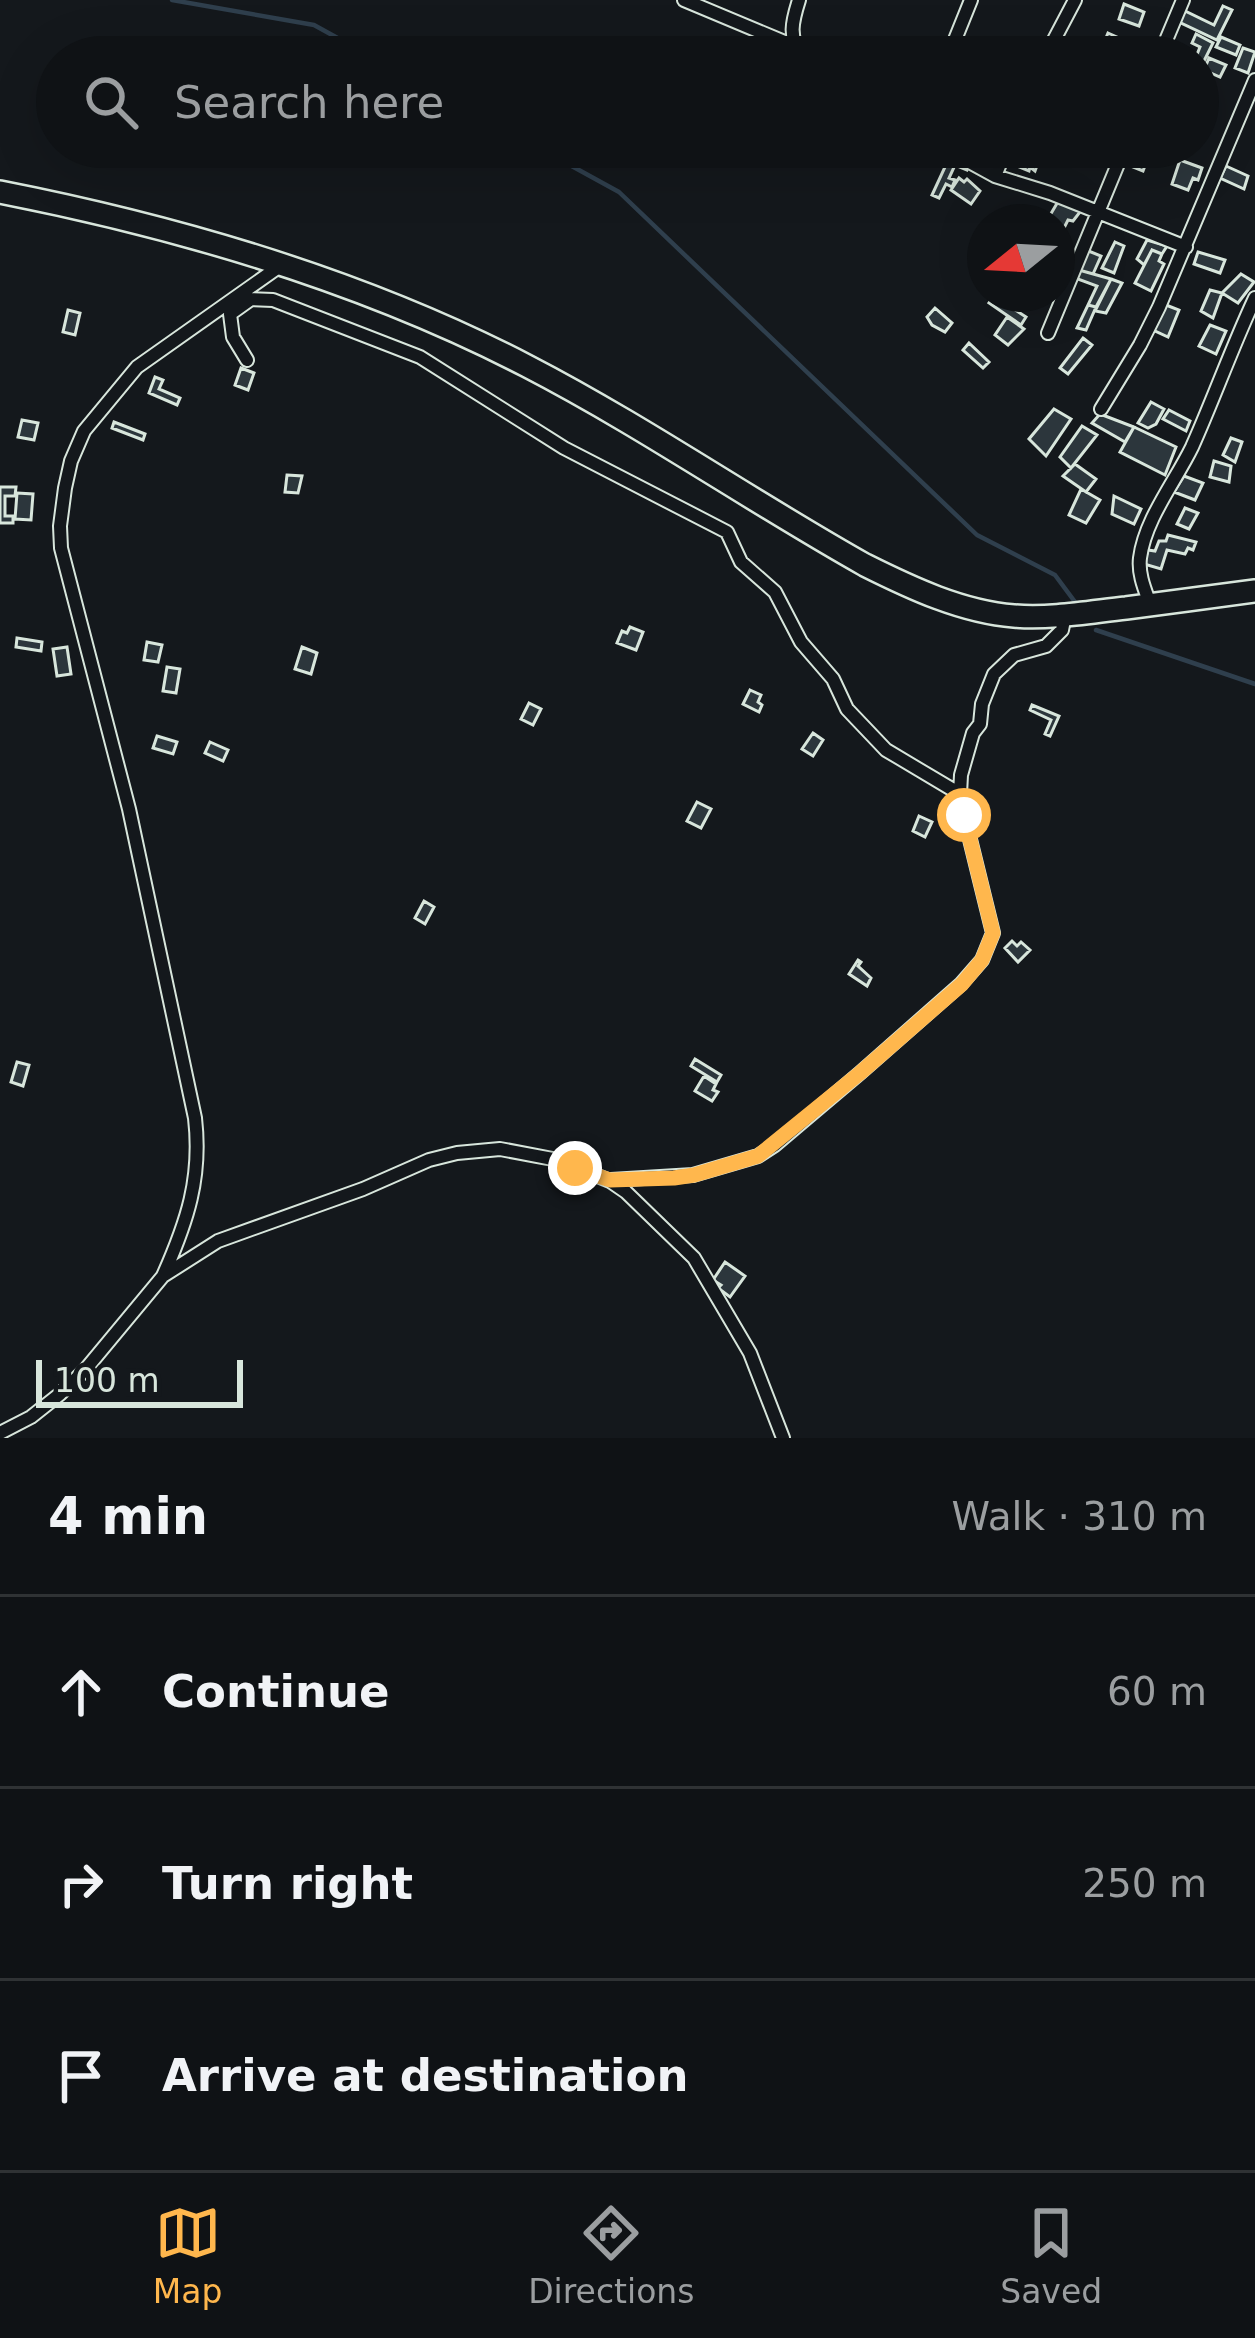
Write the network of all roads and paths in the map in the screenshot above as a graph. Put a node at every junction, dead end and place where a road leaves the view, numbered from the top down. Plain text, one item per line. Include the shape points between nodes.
1 (684, 0) edge
2 (799, 0) edge
3 (971, 0) edge
4 (1075, 0) edge
5 (1183, 0) edge
6 (764, 36) edge
7 (792, 36) edge
8 (956, 36) edge
9 (1057, 36) edge
10 (1168, 36) edge
11 (1255, 80) edge
12 (1219, 167) edge
13 (980, 168) edge
14 (998, 168) edge
15 (1116, 168) edge
16 (1219, 168) edge
17 (995, 176) junction
18 (0, 192) edge
19 (1098, 212) junction
20 (1186, 247) junction
21 (280, 266) junction
22 (1255, 298) edge
23 (1048, 333) dead end
24 (247, 360) dead end
25 (1101, 409) dead end
26 (1255, 591) edge
27 (1150, 604) junction
28 (1065, 614) junction
29 (960, 794) junction
30 (610, 1180) junction
31 (163, 1276) junction
32 (0, 1433) edge
33 (783, 1438) edge

1 - 6 street
2 - 7 street
3 - 8 street
4 - 9 street
5 - 10 street
11 - 12 street
13 - 17 street
14 - 17 street
15 - 19 street
16 - 20 street
17 - 19 street
18 - 21 main road
19 - 20 street
19 - 23 street
20 - 25 street
21 - 28 main road via 528,366 904,584 1015,616
21 - 31 street via 137,367 76,447 60,526 197,1133 197,1178
22 - 27 street via 1148,532 1140,569
24 - 29 street via 230,314 251,299 273,299 420,357 564,448 727,532 741,562 775,592 847,709 886,750
26 - 27 main road
27 - 28 main road
28 - 29 street via 1046,646 1014,656 994,674
29 - 30 street via 993,933 962,984 758,1156 694,1175
30 - 31 street via 526,1153 457,1153 218,1241
30 - 33 street via 694,1258 749,1353
31 - 32 street via 72,1382

